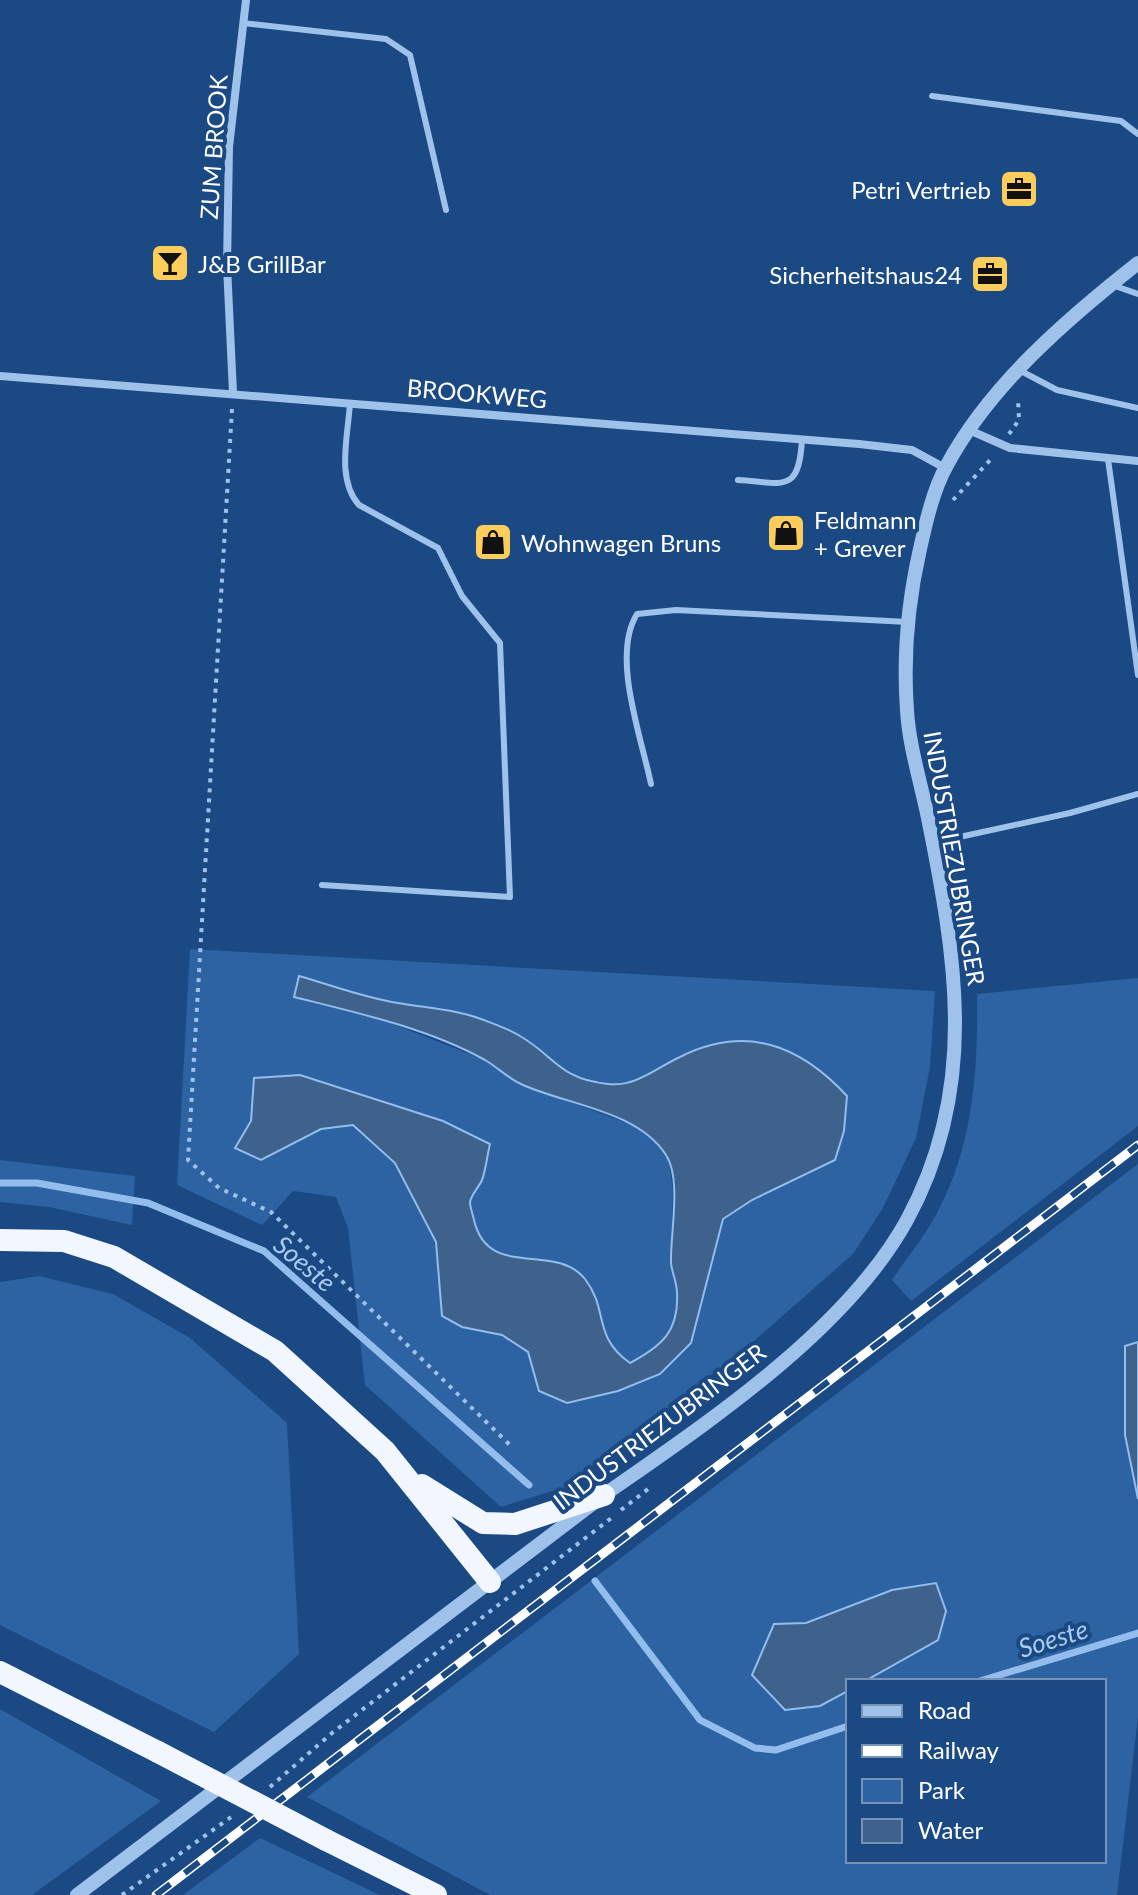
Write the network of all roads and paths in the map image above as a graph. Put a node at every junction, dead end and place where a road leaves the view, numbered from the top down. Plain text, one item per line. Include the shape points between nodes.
1 (246, 0) edge
2 (243, 23) junction
3 (932, 96) dead end
4 (1138, 134) edge
5 (446, 210) dead end
6 (1138, 263) edge
7 (1112, 285) junction
8 (1138, 294) edge
9 (1026, 374) junction
10 (0, 376) edge
11 (233, 393) junction
12 (350, 402) junction
13 (1138, 408) edge
14 (969, 430) junction
15 (802, 439) junction
16 (1000, 446) junction
17 (1108, 459) junction
18 (1138, 461) edge
19 (945, 468) junction
20 (738, 480) dead end
21 (951, 503) dead end
22 (908, 622) junction
23 (1138, 675) edge
24 (651, 784) dead end
25 (1138, 794) edge
26 (932, 843) junction
27 (322, 885) dead end
28 (6, 1242) edge
29 (513, 1448) dead end
30 (408, 1476) junction
31 (663, 1478) dead end
32 (604, 1495) junction
33 (490, 1582) junction
34 (0, 1672) edge
35 (269, 1787) dead end
36 (245, 1806) dead end
37 (77, 1895) edge
38 (122, 1895) edge
39 (436, 1895) edge

1 - 2 street, ZUM BROOK
2 - 5 lane via 386,39 410,55
2 - 11 street, ZUM BROOK via 229,147
3 - 4 lane via 1121,121
6 - 7 street, INDUSTRIEZUBRINGER
7 - 8 lane
7 - 9 street, INDUSTRIEZUBRINGER
9 - 13 lane via 1057,390
9 - 14 street, INDUSTRIEZUBRINGER
9 - 16 path via 1018,393 1019,420
10 - 11 street, BROOKWEG
11 - 12 street, BROOKWEG
11 - 29 path via 188,1160 219,1188 271,1212
12 - 15 street, BROOKWEG
12 - 27 lane via 345,480 349,494 359,505 438,548 462,596 500,643 510,897
14 - 16 street
14 - 19 street, INDUSTRIEZUBRINGER
15 - 19 street, BROOKWEG via 912,450
15 - 20 lane via 800,467 792,478 783,483
16 - 17 street
16 - 21 path
17 - 18 street
17 - 23 lane
19 - 22 street, INDUSTRIEZUBRINGER via 926,521
22 - 24 lane via 676,610 637,614 628,628 624,653
22 - 26 street, INDUSTRIEZUBRINGER via 907,714
25 - 26 lane
26 - 32 street, INDUSTRIEZUBRINGER via 954,964 957,1038 942,1132 907,1219 859,1289 810,1338
28 - 30 highway via 64,1241 114,1257 275,1351
30 - 32 highway via 483,1523 515,1524
30 - 33 highway
31 - 35 path
32 - 33 street, INDUSTRIEZUBRINGER
33 - 37 street, INDUSTRIEZUBRINGER
34 - 39 highway, bridge
36 - 38 path

